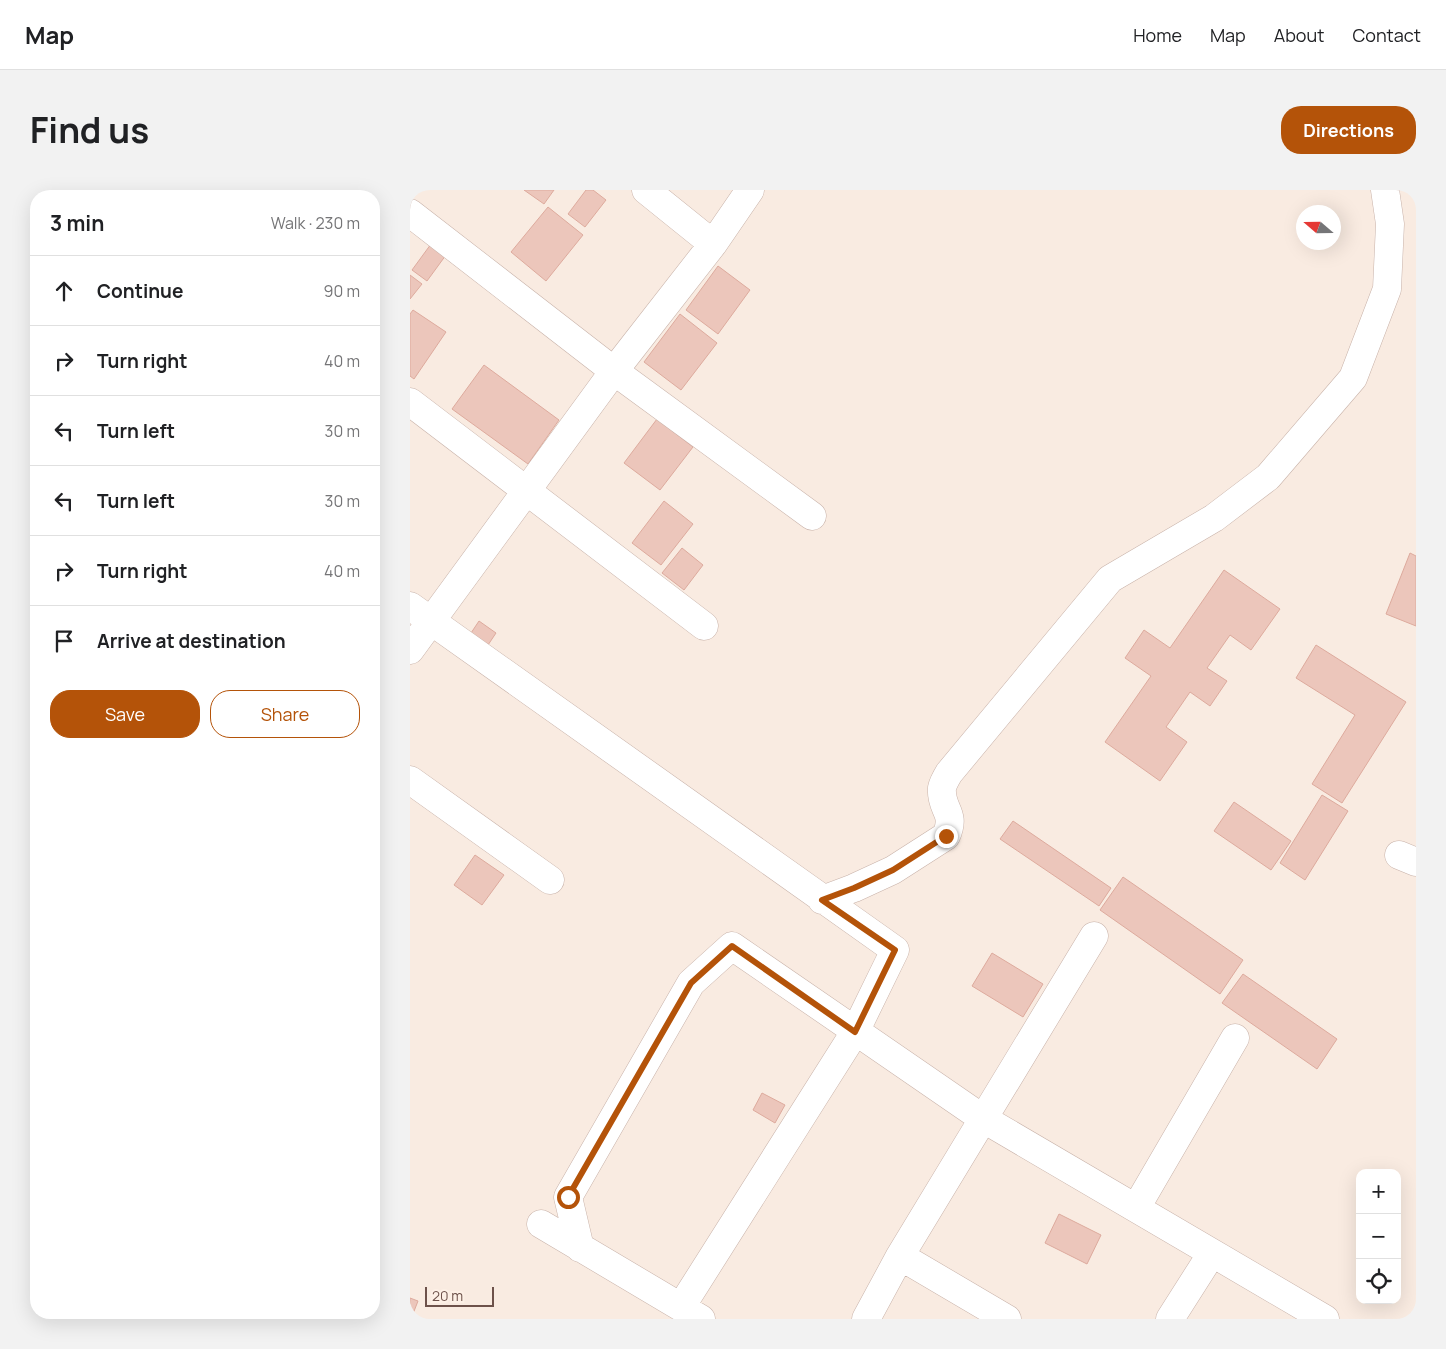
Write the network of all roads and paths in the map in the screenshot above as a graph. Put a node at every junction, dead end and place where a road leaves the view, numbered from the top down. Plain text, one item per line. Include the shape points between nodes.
1 (646, 190) edge
2 (750, 190) edge
3 (1385, 190) edge
4 (410, 213) edge
5 (713, 244) junction
6 (614, 371) junction
7 (410, 402) edge
8 (527, 490) junction
9 (812, 516) dead end
10 (421, 614) edge
11 (704, 626) dead end
12 (410, 650) edge
13 (410, 780) edge
14 (550, 880) dead end
15 (822, 900) junction
16 (1094, 936) dead end
17 (855, 1032) junction
18 (1235, 1038) dead end
19 (982, 1118) junction
20 (1136, 1208) junction
21 (540, 1224) dead end
22 (580, 1248) junction
23 (1212, 1253) junction
24 (900, 1256) junction
25 (691, 1313) edge
26 (866, 1319) edge
27 (1007, 1319) edge
28 (1170, 1319) edge
29 (1325, 1319) edge

1 - 5 street
2 - 5 street
3 - 15 street via 1390,224 1387,289 1353,378 1268,477 1214,518 1110,579 949,773 942,786 942,798 951,818 946,836 893,870
4 - 6 street
5 - 6 street
6 - 8 street
6 - 9 street
7 - 8 street
8 - 10 street
8 - 11 street
10 - 12 street
10 - 15 street
13 - 14 street
15 - 17 street via 895,950
16 - 19 street
17 - 19 street
17 - 22 street via 732,946 691,983 568,1197
17 - 25 street
18 - 20 street
19 - 20 street
19 - 24 street
20 - 23 street
21 - 22 street
22 - 25 street
23 - 28 street
23 - 29 street
24 - 26 street
24 - 27 street

